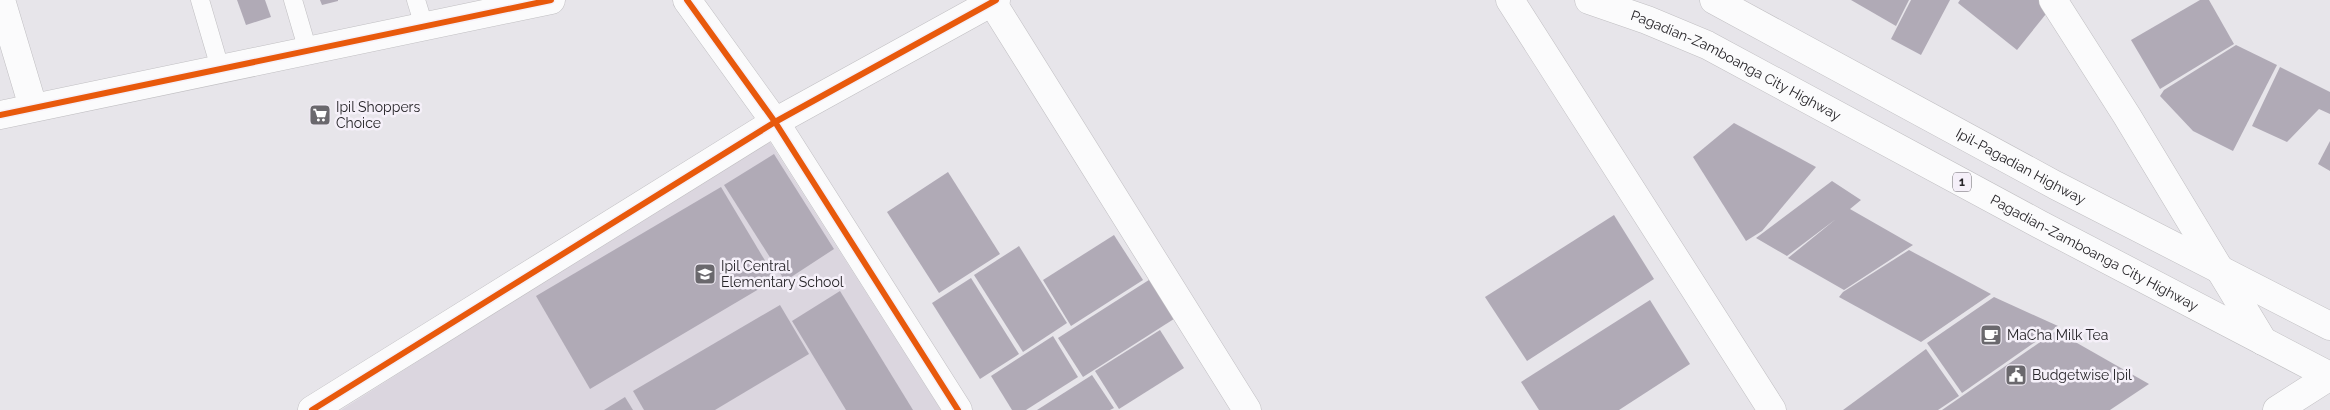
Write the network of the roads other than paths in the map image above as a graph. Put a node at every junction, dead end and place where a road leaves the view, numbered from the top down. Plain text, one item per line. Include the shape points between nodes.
1 (1, 0) edge
2 (200, 0) edge
3 (293, 0) edge
4 (416, 0) edge
5 (551, 0) edge
6 (687, 0) edge
7 (1510, 0) edge
8 (1589, 0) edge
9 (1714, 0) edge
10 (2053, 0) edge
11 (994, 1) edge
12 (424, 26) junction
13 (308, 51) junction
14 (1832, 64) junction
15 (220, 68) junction
16 (1812, 102) junction
17 (33, 107) junction
18 (0, 115) edge
19 (775, 122) junction
20 (2222, 272) junction
21 (2330, 326) edge
22 (2263, 342) junction
23 (2330, 376) edge
24 (2293, 406) edge
25 (312, 410) edge
26 (958, 410) edge
27 (1247, 410) edge
28 (1772, 410) edge

1 - 17 street
2 - 15 lane
3 - 13 lane
4 - 12 lane
5 - 12 street
6 - 19 street
7 - 28 street
8 - 16 street, Pagadian-Zamboanga City Highway / 1 via 1707,45
9 - 14 street, Ipil-Pagadian Highway
10 - 20 street
11 - 19 street
11 - 27 street
12 - 13 street
13 - 15 street
14 - 16 street
14 - 20 street, Ipil-Pagadian Highway
15 - 17 street
16 - 22 street, Pagadian-Zamboanga City Highway / 1
17 - 18 street
19 - 25 street
19 - 26 street
20 - 21 street, Ipil-Pagadian Highway
20 - 22 street
22 - 23 street, Pagadian-Zamboanga City Highway / 1
23 - 24 street

